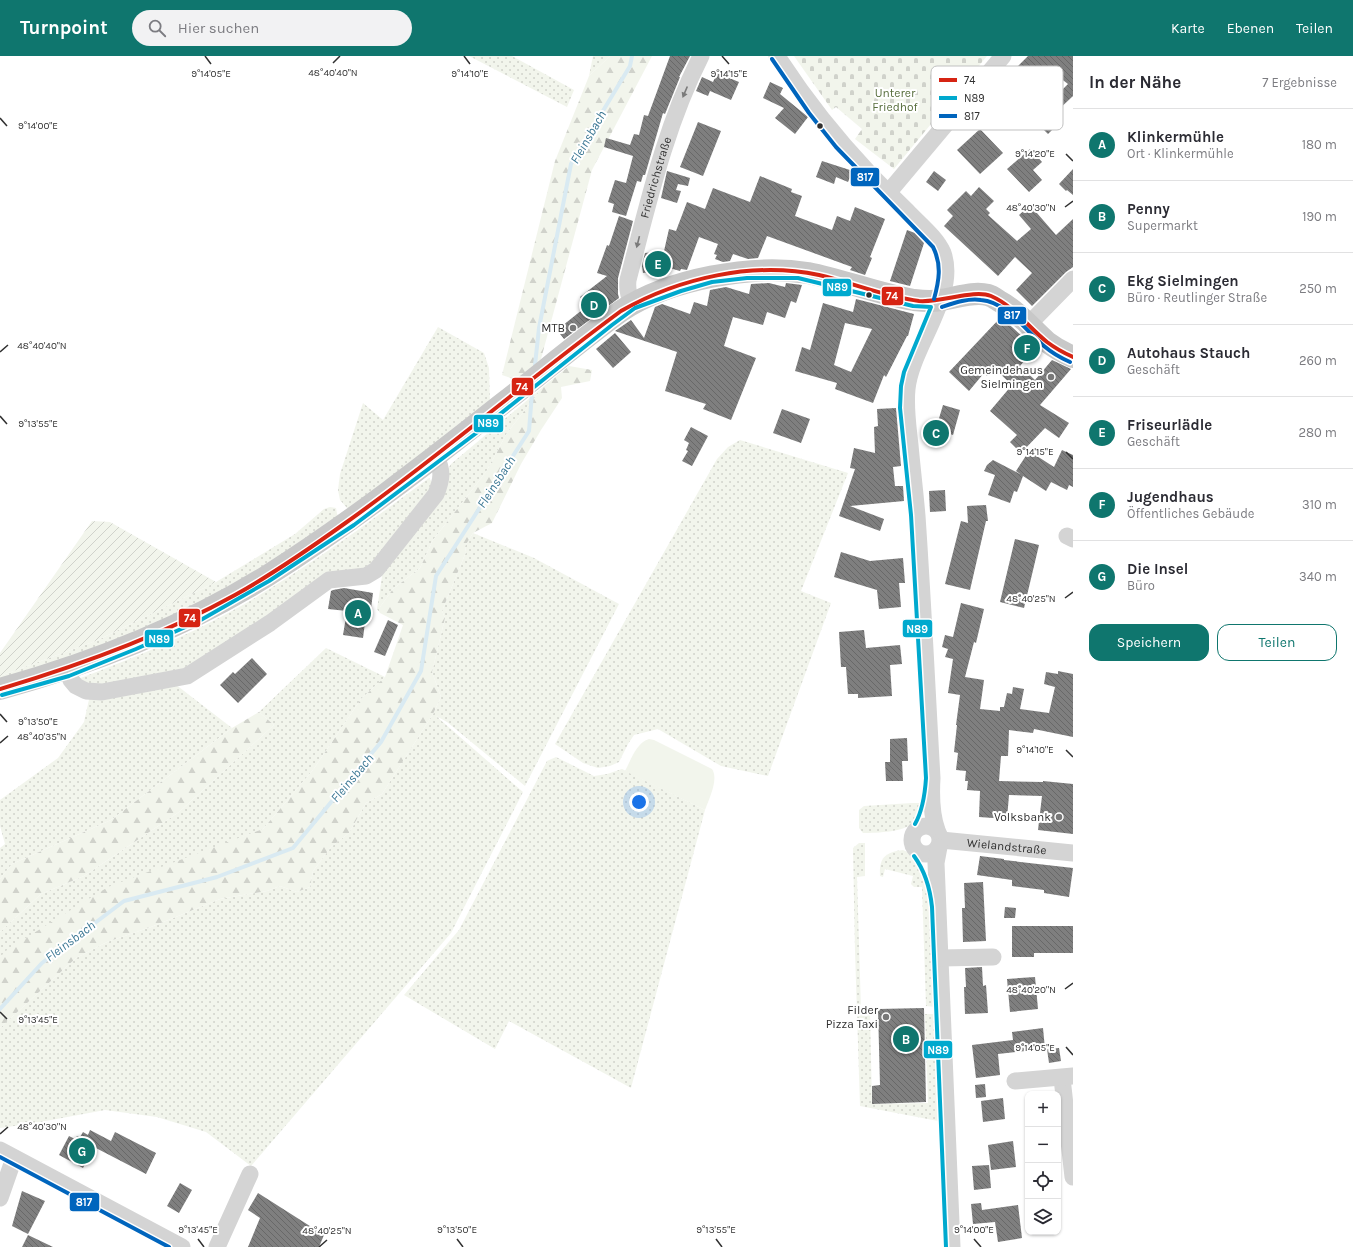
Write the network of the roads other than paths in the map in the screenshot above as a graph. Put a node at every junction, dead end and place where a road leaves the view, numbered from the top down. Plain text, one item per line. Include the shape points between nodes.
1 (701, 56) edge
2 (777, 56) edge
3 (1003, 56) edge
4 (995, 66) edge
5 (941, 130) edge
6 (888, 193) junction
7 (1073, 279) edge
8 (940, 301) junction
9 (632, 303) junction
10 (1029, 324) junction
11 (1073, 358) edge
12 (436, 456) junction
13 (66, 670) junction
14 (0, 689) edge
15 (931, 795) junction
16 (920, 827) junction
17 (939, 839) junction
18 (919, 852) junction
19 (1073, 853) edge
20 (937, 897) junction
21 (993, 957) dead end
22 (940, 958) junction
23 (1068, 1077) edge
24 (1015, 1081) dead end
25 (7, 1154) edge
26 (250, 1174) dead end
27 (1073, 1177) edge
28 (0, 1198) edge
29 (182, 1247) edge
30 (217, 1247) edge
31 (952, 1247) edge

1 -> 9 street, Friedrichstraße via 668,135 651,192 628,280 628,296
2 - 6 street via 828,127
3 - 4 street
5 - 6 street
6 - 8 street via 942,251 946,270
7 - 10 street
8 - 9 main road via 914,300 809,274 770,271 711,276 663,290
8 - 10 main road via 965,295 989,295 1009,306
8 - 15 street via 910,374 906,408 918,538
9 - 12 main road
10 - 11 main road via 1058,350
12 - 13 main road via 350,520 266,576 196,616 134,644
12 - 13 street via 442,474 436,494 376,570 366,576 329,580 270,623 187,676 102,692 86,691 76,686
13 - 14 main road
15 - 16 street
15 - 17 street via 934,823
16 - 17 street via 929,825
16 - 18 street via 915,830 912,839
17 - 18 street via 931,853
17 - 19 street, Wielandstraße
17 - 20 street via 936,857
18 - 20 street via 928,866
20 - 22 street
21 - 22 street
22 - 31 street
23 - 24 street
23 - 27 street
25 - 28 street
25 - 29 street
26 - 30 street

